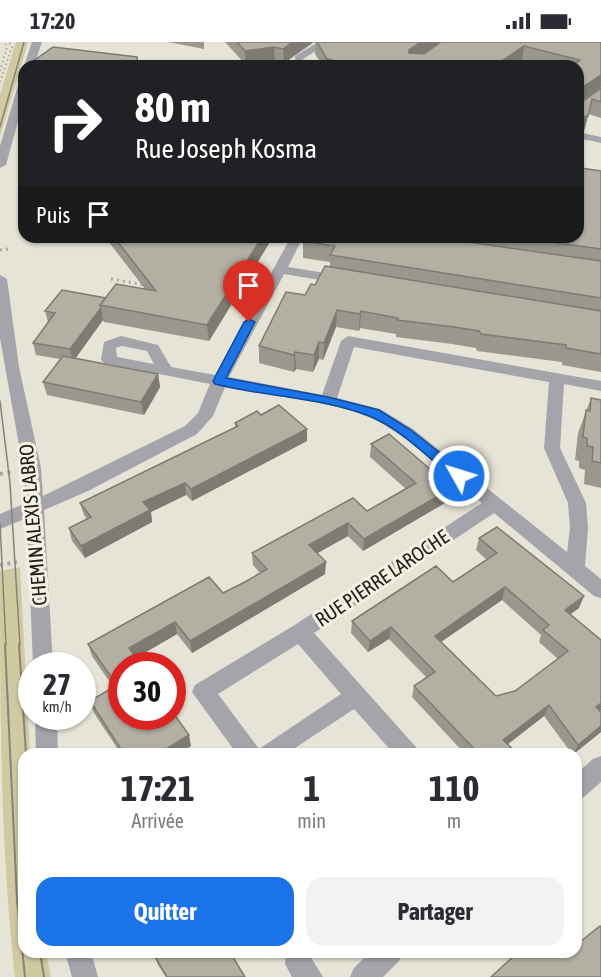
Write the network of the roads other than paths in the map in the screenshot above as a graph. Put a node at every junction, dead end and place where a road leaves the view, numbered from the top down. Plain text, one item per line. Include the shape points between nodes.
1 (37, 42) edge
2 (325, 42) edge
3 (30, 60) edge
4 (299, 60) edge
5 (18, 110) edge
6 (584, 136) edge
7 (601, 140) edge
8 (0, 165) edge
9 (293, 243) edge
10 (278, 269) junction
11 (0, 279) edge
12 (360, 283) edge
13 (165, 369) dead end
14 (557, 378) junction
15 (219, 381) junction
16 (601, 386) edge
17 (328, 401) junction
18 (494, 504) junction
19 (34, 506) junction
20 (0, 522) edge
21 (575, 569) junction
22 (601, 590) edge
23 (300, 632) junction
24 (42, 652) edge
25 (356, 696) junction
26 (46, 730) edge
27 (47, 748) edge
28 (245, 748) edge
29 (277, 748) edge
30 (403, 748) edge
31 (601, 767) edge
32 (582, 784) edge
33 (80, 958) edge
34 (298, 958) edge
35 (384, 958) edge
36 (85, 977) edge
37 (309, 977) edge
38 (363, 977) edge

1 - 3 street
2 - 4 street
5 - 8 street via 11,143
6 - 7 street
9 - 10 street
10 - 12 street
10 - 15 street
11 - 19 street, CHEMIN ALEXIS LABRO via 11,367 32,468
13 - 15 street
14 - 16 street
14 - 17 street via 348,341
14 - 21 street via 552,448 577,503
15 - 17 street
15 - 19 street via 205,416 191,430
17 - 18 street via 375,413 407,433
18 - 21 street
18 - 23 street, RUE PIERRE LAROCHE
19 - 20 street
19 - 24 street, CHEMIN ALEXIS LABRO
21 - 22 street
23 - 25 street, RUE PIERRE LAROCHE
23 - 28 street, RUE PIERRE LAROCHE via 203,692
25 - 29 street
25 - 30 street, RUE PIERRE LAROCHE
26 - 27 street
31 - 32 street
33 - 36 street
34 - 37 street via 298,964
35 - 38 street

